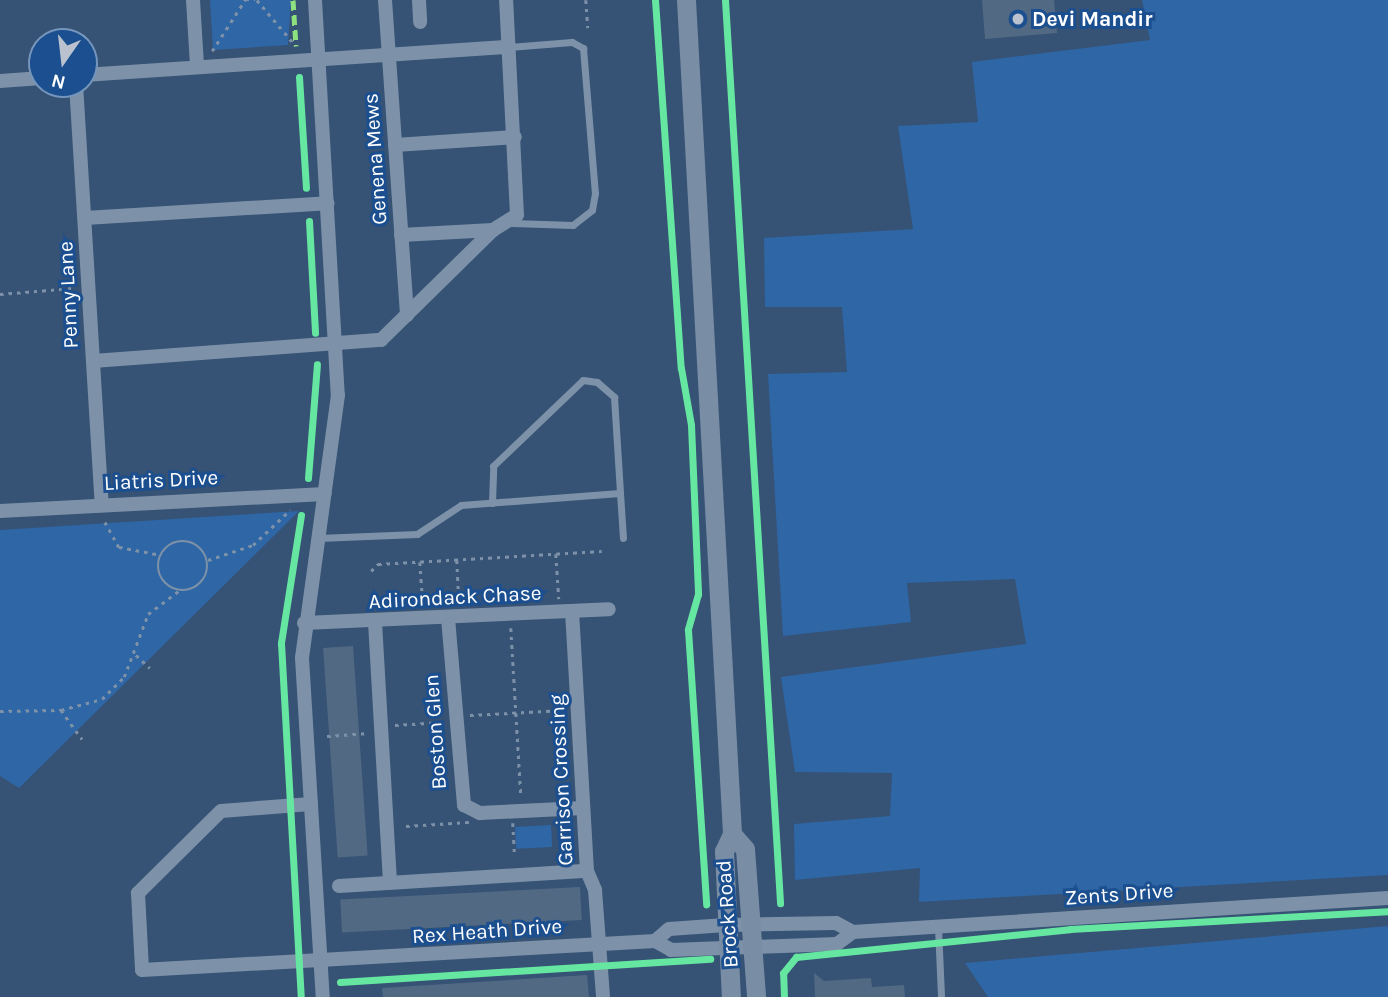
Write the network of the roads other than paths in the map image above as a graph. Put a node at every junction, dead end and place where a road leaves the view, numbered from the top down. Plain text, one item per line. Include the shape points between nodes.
1 (193, 0) edge
2 (315, 0) edge
3 (385, 0) edge
4 (419, 0) edge
5 (506, 0) edge
6 (687, 0) edge
7 (420, 22) dead end
8 (509, 47) junction
9 (389, 54) junction
10 (319, 58) junction
11 (197, 66) junction
12 (98, 74) edge
13 (28, 79) edge
14 (0, 81) edge
15 (77, 98) edge
16 (515, 137) junction
17 (395, 145) junction
18 (328, 203) junction
19 (85, 218) junction
20 (512, 223) junction
21 (493, 230) junction
22 (401, 235) junction
23 (407, 315) junction
24 (336, 345) junction
25 (93, 361) junction
26 (325, 494) junction
27 (620, 494) junction
28 (492, 503) junction
29 (102, 504) junction
30 (0, 511) edge
31 (317, 538) junction
32 (623, 538) dead end
33 (609, 609) dead end
34 (572, 611) junction
35 (454, 613) junction
36 (375, 622) junction
37 (304, 623) junction
38 (311, 804) junction
39 (583, 808) junction
40 (732, 834) junction
41 (587, 871) junction
42 (390, 883) junction
43 (339, 886) dead end
44 (1388, 898) edge
45 (753, 924) junction
46 (726, 925) junction
47 (938, 927) junction
48 (853, 932) junction
49 (655, 941) junction
50 (599, 944) junction
51 (727, 947) junction
52 (754, 947) junction
53 (320, 962) junction
54 (324, 997) edge
55 (603, 997) edge
56 (730, 997) edge
57 (755, 997) edge
58 (941, 997) edge

1 - 11 street
2 - 10 street
3 - 9 street, Genena Mews
4 - 7 street
5 - 8 street
6 - 40 main road, Brock Road
8 - 9 street
8 - 16 street
8 - 20 lane via 572,42 583,48 595,193 592,210 573,225
9 - 10 street
9 - 17 street, Genena Mews
10 - 11 street
10 - 18 street
11 - 12 street
13 - 14 street
15 - 19 street, Penny Lane
16 - 17 street
16 - 20 street via 519,205
17 - 22 street, Genena Mews
18 - 19 street
18 - 24 street
19 - 25 street, Penny Lane
20 - 21 street
21 - 22 street
21 - 23 street
22 - 23 street, Genena Mews
23 - 24 street via 381,340
24 - 25 street
24 - 26 street via 338,395
25 - 29 street, Penny Lane
26 - 29 street, Liatris Drive
26 - 31 street
27 - 28 lane
27 - 28 lane via 614,397 597,382 583,380 493,466
27 - 32 lane
28 - 31 lane via 450,508 417,534
29 - 30 street, Liatris Drive
31 - 37 street
33 - 34 street, Adirondack Chase
34 - 35 street, Adirondack Chase
34 - 39 street, Garrison Crossing
35 - 36 street, Adirondack Chase
35 - 39 street, Boston Glen via 464,805 480,813
36 - 37 street, Adirondack Chase
36 - 42 street
37 - 38 street
38 - 53 street
38 - 53 street, Rex Heath Drive via 221,811 138,893 142,970
39 - 41 street, Garrison Crossing
40 - 45 main road, Brock Road via 746,849
40 - 46 main road, Brock Road via 723,850
41 - 42 street
41 - 50 street, Garrison Crossing via 595,890
42 - 43 street
44 - 47 street, Zents Drive
45 - 46 street, Zents Drive
45 - 48 street, Zents Drive via 836,923
45 - 52 main road, Brock Road
46 - 49 street, Rex Heath Drive via 669,929
46 - 51 main road, Brock Road
47 - 48 street, Zents Drive
47 - 58 lane
48 - 52 street, Zents Drive via 837,944
49 - 50 street, Rex Heath Drive
49 - 51 street, Rex Heath Drive via 671,950
50 - 53 street, Rex Heath Drive
50 - 55 street, Garrison Crossing
51 - 52 street, Zents Drive
51 - 56 main road, Brock Road
52 - 57 main road, Brock Road
53 - 54 street

